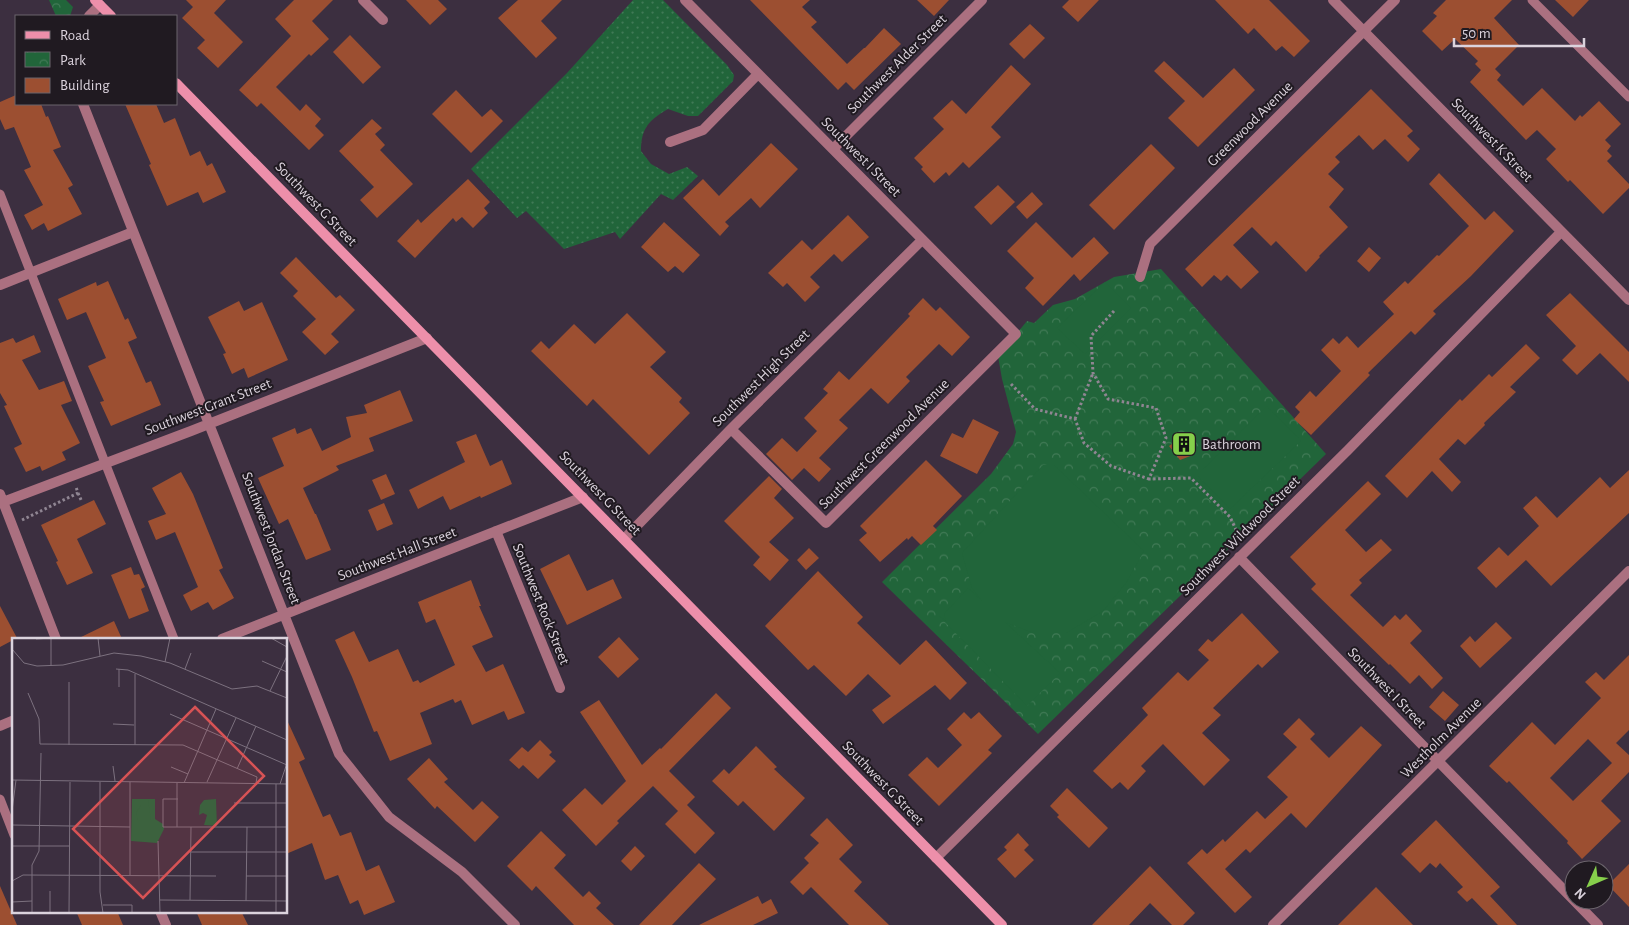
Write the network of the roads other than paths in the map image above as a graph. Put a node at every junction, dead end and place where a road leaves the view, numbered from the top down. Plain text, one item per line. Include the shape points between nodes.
1 (363, 0) edge
2 (685, 0) edge
3 (982, 0) edge
4 (1333, 0) edge
5 (1395, 0) edge
6 (1532, 0) edge
7 (98, 3) edge
8 (90, 15) edge
9 (110, 15) edge
10 (383, 20) dead end
11 (1364, 31) junction
12 (758, 74) junction
13 (178, 85) edge
14 (1629, 97) edge
15 (83, 105) edge
16 (670, 142) dead end
17 (833, 149) junction
18 (0, 194) edge
19 (133, 232) junction
20 (1561, 232) junction
21 (922, 240) junction
22 (31, 273) junction
23 (1140, 277) dead end
24 (0, 285) edge
25 (1629, 300) edge
26 (1016, 334) joint
27 (427, 338) junction
28 (210, 423) junction
29 (731, 429) junction
30 (105, 463) junction
31 (583, 497) junction
32 (1, 500) edge
33 (496, 531) junction
34 (624, 539) junction
35 (1239, 557) junction
36 (1629, 571) edge
37 (284, 614) junction
38 (56, 638) edge
39 (174, 638) edge
40 (224, 638) edge
41 (560, 688) dead end
42 (12, 721) edge
43 (0, 726) edge
44 (1438, 762) junction
45 (0, 799) edge
46 (12, 830) edge
47 (936, 858) junction
48 (160, 912) edge
49 (166, 925) edge
50 (515, 925) edge
51 (1002, 925) edge
52 (1273, 925) edge
53 (1598, 925) edge

1 - 10 street
2 - 12 street, Southwest I Street
3 - 17 street, Southwest Alder Street
4 - 11 street, Southwest K Street
5 - 11 street, Greenwood Avenue
6 - 14 lane
7 - 8 street
7 - 9 main road
11 - 20 street, Southwest K Street
11 - 23 street, Greenwood Avenue via 1150,244
12 - 16 street via 704,130
12 - 17 street, Southwest I Street
13 - 27 main road, Southwest G Street
15 - 19 street, Southwest Jordan Street
17 - 21 street, Southwest I Street
18 - 22 lane
19 - 22 street
19 - 28 street, Southwest Jordan Street
20 - 25 street, Southwest K Street
20 - 35 street, Southwest Wildwood Street
21 - 26 street, Southwest I Street
21 - 29 street, Southwest High Street
22 - 24 street
22 - 30 lane
26 - 29 street, Southwest Greenwood Avenue via 826,523
27 - 28 street, Southwest Grant Street
27 - 31 main road, Southwest G Street
28 - 30 street, Southwest Grant Street
28 - 37 street, Southwest Jordan Street
29 - 34 street, Southwest High Street
30 - 32 street, Southwest Grant Street
30 - 39 lane
31 - 33 street, Southwest Hall Street
31 - 34 main road, Southwest G Street
32 - 38 street
33 - 37 street, Southwest Hall Street
33 - 41 street, Southwest Rock Street
34 - 47 main road, Southwest G Street
35 - 44 street, Southwest I Street
35 - 47 street, Southwest Wildwood Street
36 - 44 street, Westholm Avenue
37 - 40 street, Southwest Hall Street
37 - 50 street, Southwest Jordan Street via 339,754 389,818 462,872
42 - 43 street
44 - 52 street, Westholm Avenue
44 - 53 street, Southwest I Street
45 - 46 lane
47 - 51 main road, Southwest G Street
48 - 49 street

